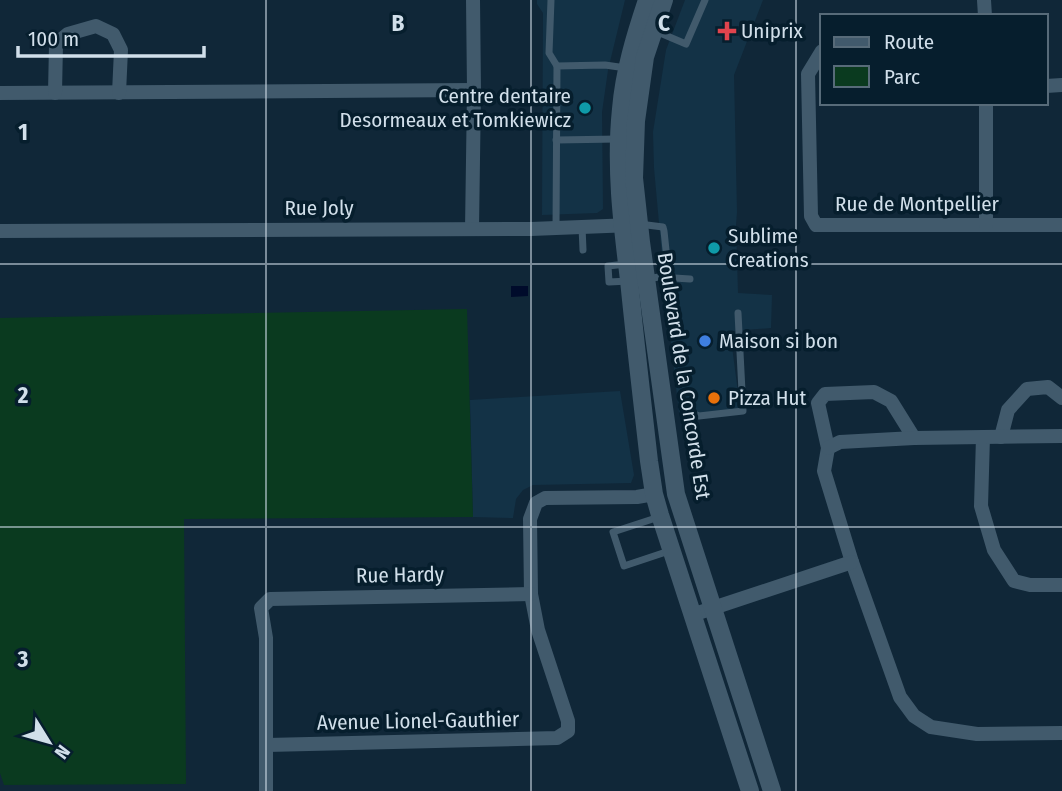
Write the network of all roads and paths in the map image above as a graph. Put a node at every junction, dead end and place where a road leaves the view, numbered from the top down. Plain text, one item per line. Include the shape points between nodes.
1 (473, 0) edge
2 (551, 0) edge
3 (646, 0) edge
4 (664, 0) edge
5 (705, 0) edge
6 (653, 30) junction
7 (820, 54) edge
8 (557, 66) junction
9 (627, 68) junction
10 (474, 90) junction
11 (0, 93) edge
12 (55, 93) junction
13 (119, 93) junction
14 (816, 97) edge
15 (986, 105) edge
16 (619, 139) junction
17 (556, 140) junction
18 (630, 225) junction
19 (986, 225) junction
20 (1062, 225) edge
21 (556, 228) junction
22 (582, 228) junction
23 (472, 229) junction
24 (0, 231) edge
25 (583, 250) dead end
26 (666, 250) dead end
27 (634, 275) junction
28 (690, 279) dead end
29 (738, 313) dead end
30 (1062, 398) edge
31 (664, 407) junction
32 (643, 409) junction
33 (687, 411) dead end
34 (1062, 436) edge
35 (983, 437) junction
36 (1001, 437) junction
37 (914, 438) junction
38 (828, 448) junction
39 (654, 495) junction
40 (660, 517) junction
41 (671, 550) junction
42 (852, 562) junction
43 (1062, 584) edge
44 (531, 593) junction
45 (712, 609) junction
46 (692, 615) junction
47 (1062, 733) edge
48 (267, 745) junction
49 (266, 791) edge
50 (750, 791) edge
51 (772, 791) edge

1 - 10 street
2 - 8 lane via 549,53
3 - 9 street, Boulevard de la Concorde Est
4 - 6 street, Boulevard de la Concorde Est
5 - 6 lane via 686,44
6 - 18 street, Boulevard de la Concorde Est via 636,121
7 - 14 street, Rue de Montpellier via 808,74
8 - 9 lane
8 - 17 lane
9 - 16 street, Boulevard de la Concorde Est
10 - 13 street
10 - 23 street
11 - 12 street
12 - 13 street
12 - 13 street via 56,44 68,34 96,26 113,34 121,50
14 - 19 street, Rue de Montpellier via 811,216 816,225
15 - 19 street
16 - 17 lane
16 - 18 street, Boulevard de la Concorde Est via 619,190
17 - 21 lane
18 - 22 street, Rue Joly
18 - 26 lane via 663,227
18 - 27 street, Boulevard de la Concorde Est
19 - 20 street, Rue de Montpellier
21 - 22 street, Rue Joly
21 - 23 street, Rue Joly
22 - 25 lane
23 - 24 street, Rue Joly
27 - 28 lane
27 - 31 street, Boulevard de la Concorde Est
27 - 32 street, Boulevard de la Concorde Est
29 - 33 lane via 743,411 699,416
30 - 36 street via 1048,387 1027,389 1009,410
31 - 32 lane
31 - 45 street, Boulevard de la Concorde Est via 676,494
32 - 39 street, Boulevard de la Concorde Est
34 - 36 street
35 - 36 street
35 - 37 street
35 - 43 street via 981,506 994,550 1014,581
37 - 38 street via 841,442
37 - 38 street via 891,401 874,392 825,394 818,403
38 - 42 street via 824,471
39 - 40 street, Boulevard de la Concorde Est
39 - 44 street via 545,498 536,503 530,519
40 - 41 street, Boulevard de la Concorde Est
40 - 41 lane via 613,533 624,566
41 - 46 street, Boulevard de la Concorde Est
42 - 45 street
42 - 47 street via 900,697 914,716 931,727 977,734
44 - 48 street, Rue Hardy via 270,599 261,608
44 - 48 street, Avenue Lionel-Gauthier via 538,630 568,721 568,730 557,738
45 - 46 street
45 - 51 street, Boulevard de la Concorde Est
46 - 50 street, Boulevard de la Concorde Est
48 - 49 street

